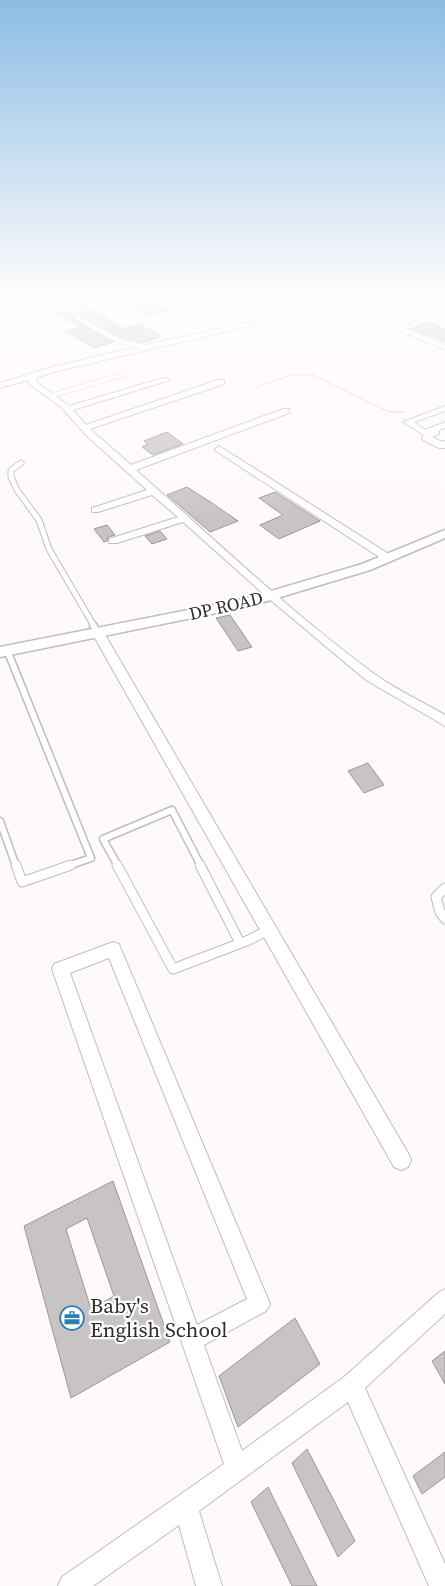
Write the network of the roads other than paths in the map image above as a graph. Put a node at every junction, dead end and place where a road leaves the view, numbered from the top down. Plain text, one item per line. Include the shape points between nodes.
1 (42, 374) edge
2 (125, 374) dead end
3 (34, 377) junction
4 (166, 380) dead end
5 (221, 382) dead end
6 (0, 386) edge
7 (50, 396) junction
8 (445, 408) edge
9 (68, 409) junction
10 (286, 411) dead end
11 (445, 426) edge
12 (85, 428) junction
13 (445, 444) edge
14 (219, 449) dead end
15 (21, 463) dead end
16 (129, 469) junction
17 (154, 491) junction
18 (95, 510) dead end
19 (185, 518) junction
20 (445, 534) edge
21 (113, 541) dead end
22 (384, 560) junction
23 (272, 596) junction
24 (98, 632) junction
25 (3, 651) edge
26 (444, 719) edge
27 (0, 821) edge
28 (445, 888) edge
29 (445, 919) edge
30 (269, 930) junction
31 (240, 943) junction
32 (401, 1160) dead end
33 (445, 1300) edge
34 (191, 1340) junction
35 (352, 1385) junction
36 (238, 1468) junction
37 (186, 1506) junction
38 (71, 1586) edge
39 (209, 1586) edge
40 (442, 1586) edge

1 - 3 street
2 - 7 lane
3 - 6 street
3 - 7 street via 32,382
4 - 9 street
5 - 12 street
7 - 9 street
8 - 11 street via 406,422 424,432
9 - 12 street
10 - 16 street
11 - 13 street via 426,438 442,446
12 - 16 street
14 - 22 street
15 - 24 lane via 10,474 17,491 37,517 48,547
16 - 17 street
17 - 18 street
17 - 19 street
19 - 21 street
19 - 23 street
20 - 22 street, DP ROAD
22 - 23 street, DP ROAD
23 - 24 street, DP ROAD
23 - 26 street via 370,677
24 - 25 street, DP ROAD
24 - 30 street
25 - 27 lane via 91,858 22,882
28 - 29 lane via 436,897
30 - 31 lane
30 - 32 street
31 - 31 lane via 173,969 103,839 172,810
33 - 35 street
34 - 34 street via 60,969 113,949 259,1304
34 - 36 street
35 - 36 street
35 - 40 street
36 - 37 street
37 - 38 street
37 - 39 street

